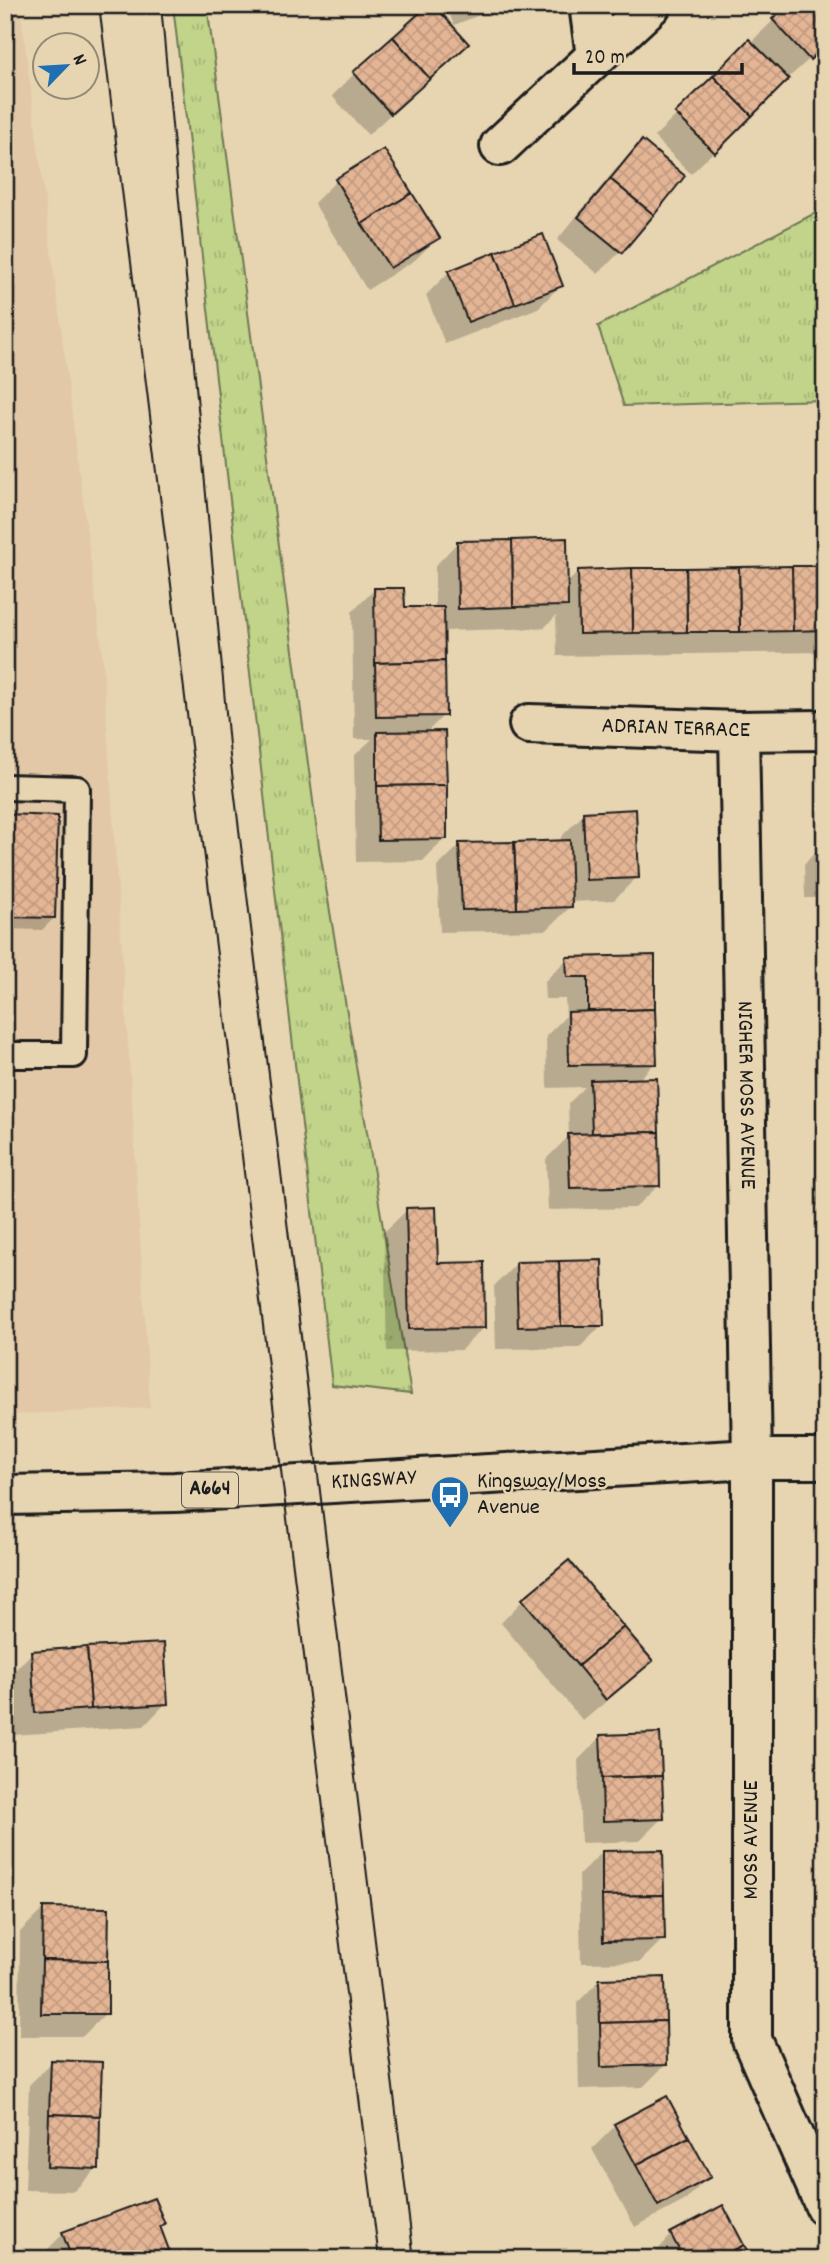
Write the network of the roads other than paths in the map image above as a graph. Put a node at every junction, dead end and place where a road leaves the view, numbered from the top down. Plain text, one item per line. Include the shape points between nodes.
1 (589, 5) edge
2 (651, 5) edge
3 (596, 56) junction
4 (500, 146) dead end
5 (528, 724) dead end
6 (825, 730) edge
7 (739, 731) junction
8 (5, 787) edge
9 (5, 1055) edge
10 (825, 1459) edge
11 (752, 1460) junction
12 (5, 1495) edge
13 (825, 2206) edge

1 - 3 street
2 - 3 street
3 - 4 street
5 - 7 street, ADRIAN TERRACE
6 - 7 street, ADRIAN TERRACE
7 - 11 street, NIGHER MOSS AVENUE
8 - 9 lane via 77,789 74,1055
10 - 11 street, KINGSWAY / A664
11 - 12 street, KINGSWAY / A664 via 175,1492
11 - 13 street, MOSS AVENUE via 752,2040

